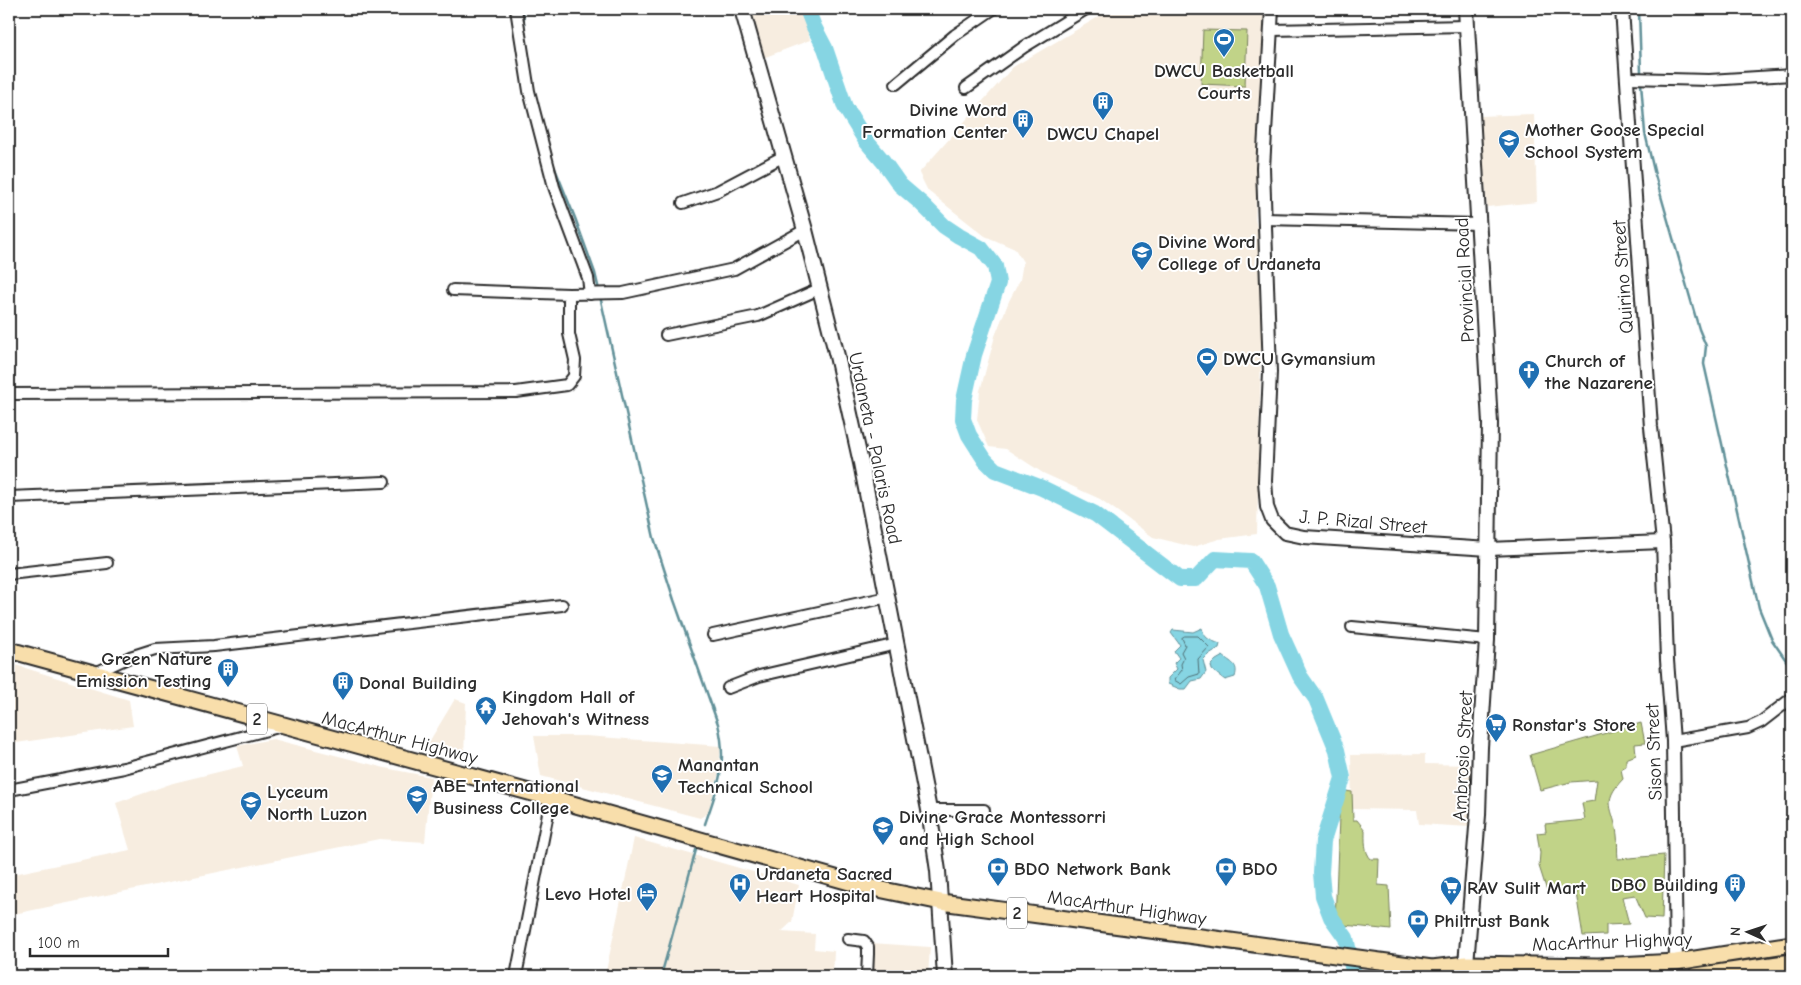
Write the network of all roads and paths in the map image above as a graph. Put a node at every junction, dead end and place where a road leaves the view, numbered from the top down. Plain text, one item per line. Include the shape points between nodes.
1 (516, 9) edge
2 (742, 9) edge
3 (993, 9) edge
4 (1086, 9) edge
5 (1272, 9) edge
6 (1466, 9) edge
7 (1622, 9) edge
8 (1467, 26) junction
9 (1272, 30) junction
10 (1792, 75) edge
11 (1628, 78) junction
12 (896, 84) dead end
13 (966, 88) dead end
14 (784, 156) junction
15 (683, 203) dead end
16 (1264, 219) junction
17 (1480, 224) junction
18 (805, 230) junction
19 (819, 289) junction
20 (453, 290) dead end
21 (569, 294) junction
22 (592, 294) junction
23 (666, 335) dead end
24 (9, 394) edge
25 (384, 482) dead end
26 (9, 497) edge
27 (1663, 542) junction
28 (1489, 549) junction
29 (107, 563) dead end
30 (9, 574) edge
31 (888, 597) junction
32 (562, 605) dead end
33 (1352, 627) dead end
34 (713, 635) dead end
35 (1487, 640) junction
36 (897, 644) junction
37 (9, 650) edge
38 (95, 674) junction
39 (728, 688) dead end
40 (1791, 699) edge
41 (283, 726) junction
42 (1673, 741) junction
43 (9, 790) edge
44 (552, 798) junction
45 (929, 810) junction
46 (984, 810) dead end
47 (941, 902) junction
48 (848, 939) dead end
49 (1792, 944) edge
50 (1676, 962) junction
51 (1792, 962) edge
52 (1432, 968) junction
53 (1465, 970) edge
54 (1561, 971) edge
55 (516, 976) edge
56 (867, 976) edge
57 (945, 976) edge
58 (1451, 976) edge
59 (1696, 976) edge

1 - 22 street via 532,101 554,187
2 - 14 main road, Urdaneta - Palaris Road
3 - 12 street via 954,35
4 - 13 street
5 - 9 street, J. P. Rizal Street
6 - 8 main road, Provincial Road
7 - 11 street, Quirino Street
8 - 9 street
8 - 17 main road, Provincial Road
9 - 16 street, J. P. Rizal Street via 1263,168
10 - 11 street via 1709,80
11 - 27 street, Quirino Street via 1650,417
14 - 15 street via 718,191
14 - 18 main road, Urdaneta - Palaris Road
16 - 17 street
16 - 28 street, J. P. Rizal Street via 1270,372 1265,481 1267,507 1272,520 1284,533 1304,537
17 - 28 main road, Provincial Road via 1490,423
18 - 19 main road, Urdaneta - Palaris Road
18 - 22 street via 734,269 614,294
19 - 23 street via 758,316
19 - 31 main road, Urdaneta - Palaris Road via 856,436
20 - 21 street
21 - 22 street
21 - 24 street via 569,334 575,360 574,376 567,385 516,392
25 - 26 street
27 - 28 street, J. P. Rizal Street
27 - 42 street, Sison Street
28 - 35 main road, Ambrosio Street
29 - 30 street
31 - 34 street
31 - 36 main road, Urdaneta - Palaris Road
32 - 38 street via 214,646 155,649
33 - 35 street
35 - 53 main road, Ambrosio Street via 1478,815
36 - 39 street via 759,676
36 - 45 main road, Urdaneta - Palaris Road
37 - 38 main road, MacArthur Highway / 2
38 - 41 main road, MacArthur Highway / 2
40 - 42 street via 1748,728
41 - 43 street via 124,768
41 - 44 main road, MacArthur Highway / 2
42 - 50 street, Sison Street
44 - 47 main road, MacArthur Highway / 2 via 864,886
44 - 55 street
45 - 46 street
45 - 47 main road, Urdaneta - Palaris Road
47 - 52 main road, MacArthur Highway / 2
47 - 57 main road, Urdaneta - Palaris Road
48 - 56 street via 864,941 868,946
49 - 50 main road, MacArthur Highway / 2
50 - 54 main road, MacArthur Highway / 2
51 - 59 main road, MacArthur Highway
52 - 53 main road, MacArthur Highway / 2
52 - 58 main road, MacArthur Highway / 2
53 - 54 main road, MacArthur Highway / 2

